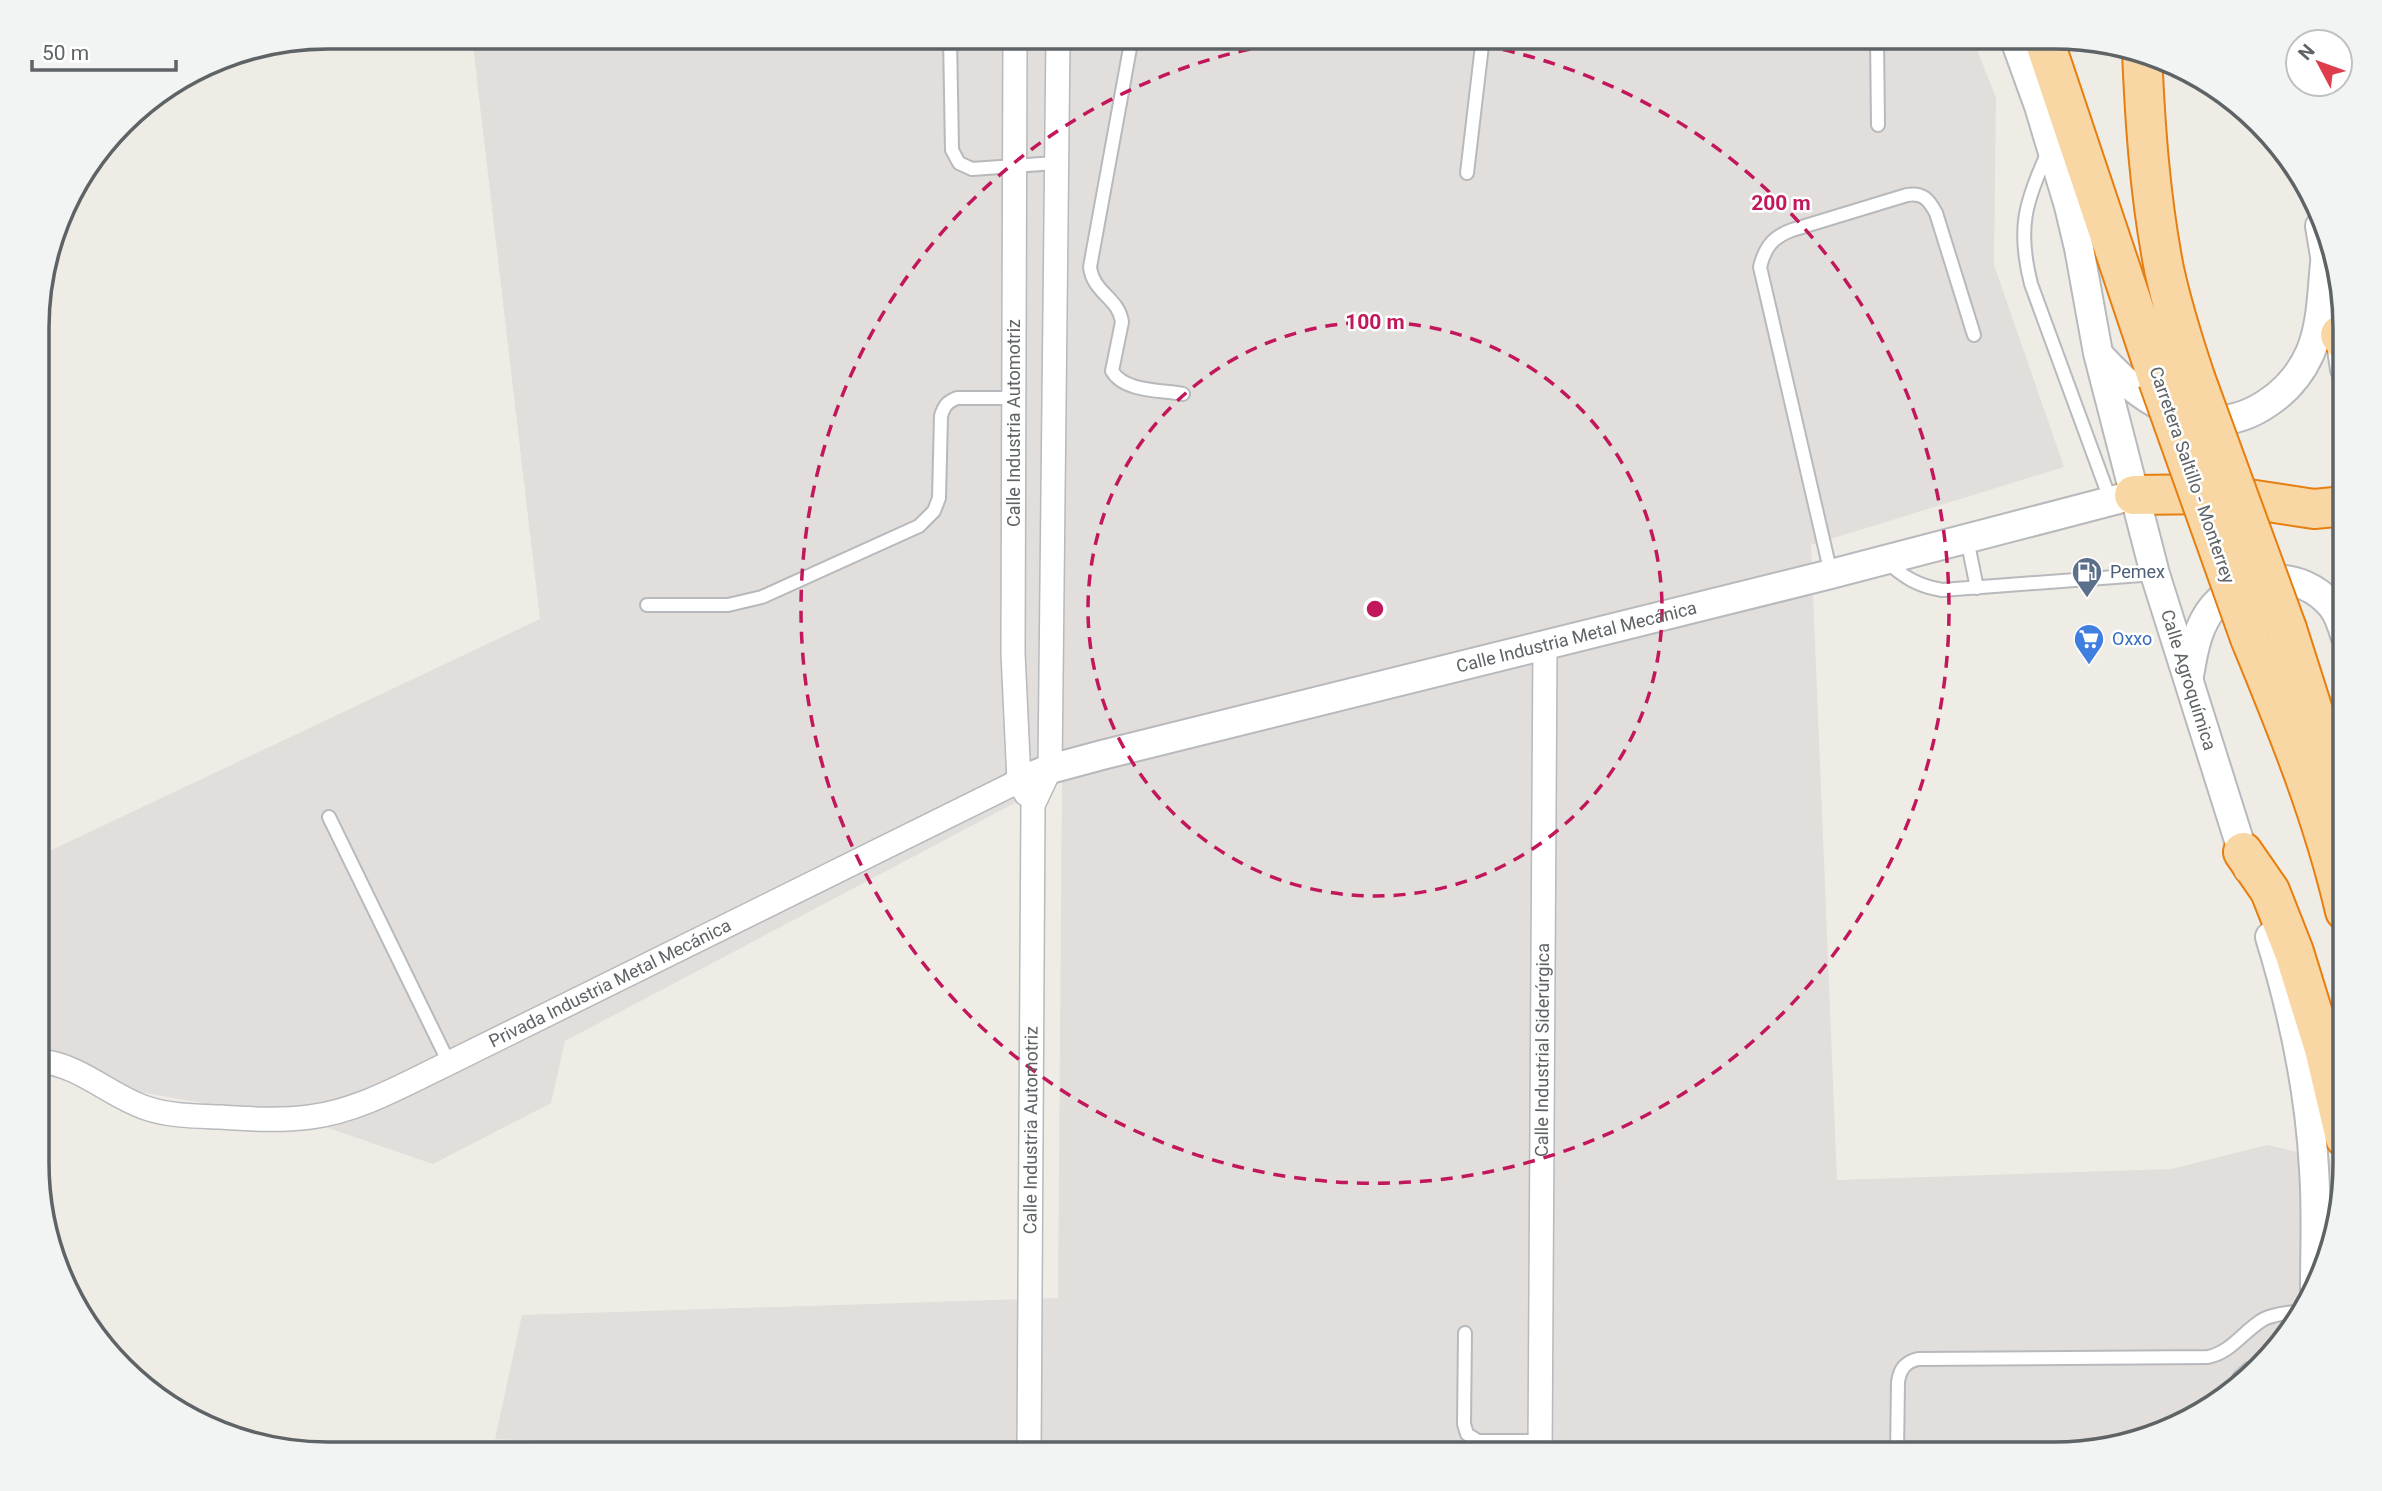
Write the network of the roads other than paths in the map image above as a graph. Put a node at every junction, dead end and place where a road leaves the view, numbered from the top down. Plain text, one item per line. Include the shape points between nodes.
1 (950, 49) edge
2 (1015, 49) edge
3 (1058, 49) edge
4 (1130, 49) edge
5 (1482, 49) edge
6 (1877, 49) edge
7 (2018, 49) edge
8 (2048, 49) edge
9 (2144, 64) edge
10 (1878, 125) dead end
11 (2051, 145) junction
12 (1056, 163) junction
13 (1015, 166) junction
14 (1467, 173) dead end
15 (2324, 255) edge
16 (2325, 263) junction
17 (2331, 292) edge
18 (1974, 335) dead end
19 (2098, 354) junction
20 (2176, 378) junction
21 (1183, 394) dead end
22 (1014, 398) junction
23 (2123, 498) junction
24 (2329, 507) edge
25 (1967, 539) junction
26 (1885, 560) junction
27 (1831, 574) junction
28 (2155, 574) junction
29 (1977, 588) junction
30 (647, 605) dead end
31 (2333, 607) edge
32 (1545, 645) junction
33 (2189, 678) junction
34 (1050, 769) junction
35 (2333, 773) edge
36 (1018, 781) junction
37 (1033, 805) junction
38 (329, 817) dead end
39 (2243, 852) junction
40 (2333, 863) edge
41 (449, 1063) junction
42 (49, 1064) edge
43 (2333, 1087) edge
44 (2315, 1262) edge
45 (2290, 1313) edge
46 (1465, 1333) dead end
47 (1029, 1442) edge
48 (1488, 1442) edge
49 (1540, 1442) edge
50 (1897, 1442) edge

1 - 13 lane via 954,157 972,169
2 - 13 street, Calle Industria Automotriz
3 - 12 street, Calle Industria Automotriz
4 - 21 lane via 1091,275 1121,314 1112,371 1116,378
5 - 14 lane
6 - 10 lane
7 - 11 street, Calle Agroquímica
8 - 20 highway, Carretera Saltillo - Monterrey
9 - 20 highway, Carretera Saltillo - Monterrey via 2147,148
11 - 19 street, Calle Agroquímica via 2079,248
11 - 23 lane via 2026,208 2025,260 2031,284
12 - 13 lane
12 - 34 street, Calle Industria Automotriz
13 - 22 street, Calle Industria Automotriz
15 - 16 street
16 - 17 street
16 - 19 street via 2319,325 2300,371 2283,393 2238,418 2191,419 2164,408 2120,378
18 - 27 lane via 1936,213 1923,195 1907,195 1792,230 1770,243 1763,254 1760,267
19 - 23 street, Calle Agroquímica
20 - 35 highway, Carretera Saltillo - Monterrey, bridge via 2287,629
20 - 40 highway, Carretera Saltillo - Monterrey, bridge via 2250,638 2289,733
22 - 30 lane via 957,398 943,408 939,498 919,526 762,597 708,606
22 - 36 street, Calle Industria Automotriz via 1013,653
23 - 24 highway via 2215,494
23 - 25 street, Calle Industria Metal Mecánica
23 - 28 street, Calle Agroquímica
25 - 26 street, Calle Industria Metal Mecánica
25 - 29 lane
26 - 27 street, Calle Industria Metal Mecánica
26 - 29 lane via 1924,587
27 - 32 street, Calle Industria Metal Mecánica
28 - 29 lane
28 - 33 street, Calle Agroquímica
31 - 33 street via 2310,588 2292,581 2244,584 2225,595 2203,621
32 - 34 street, Calle Industria Metal Mecánica
32 - 49 street, Calle Industrial Siderúrgica
33 - 39 street, Calle Agroquímica
34 - 36 street, Calle Industria Metal Mecánica
34 - 37 street, Calle Industria Automotriz
36 - 37 street, Calle Industria Automotriz
36 - 41 street, Privada Industria Metal Mecánica
37 - 47 street, Calle Industria Automotriz
38 - 41 lane
39 - 43 highway via 2270,891 2294,951
39 - 44 street, Calle Agroquímica via 2284,986 2303,1079 2314,1169
41 - 42 street, Privada Industria Metal Mecánica via 343,1109 313,1117 274,1119 163,1113 136,1105 69,1067
45 - 50 lane via 2262,1320 2229,1349 2208,1357 1918,1359 1902,1367 1898,1381
46 - 48 lane via 1464,1424 1467,1434

